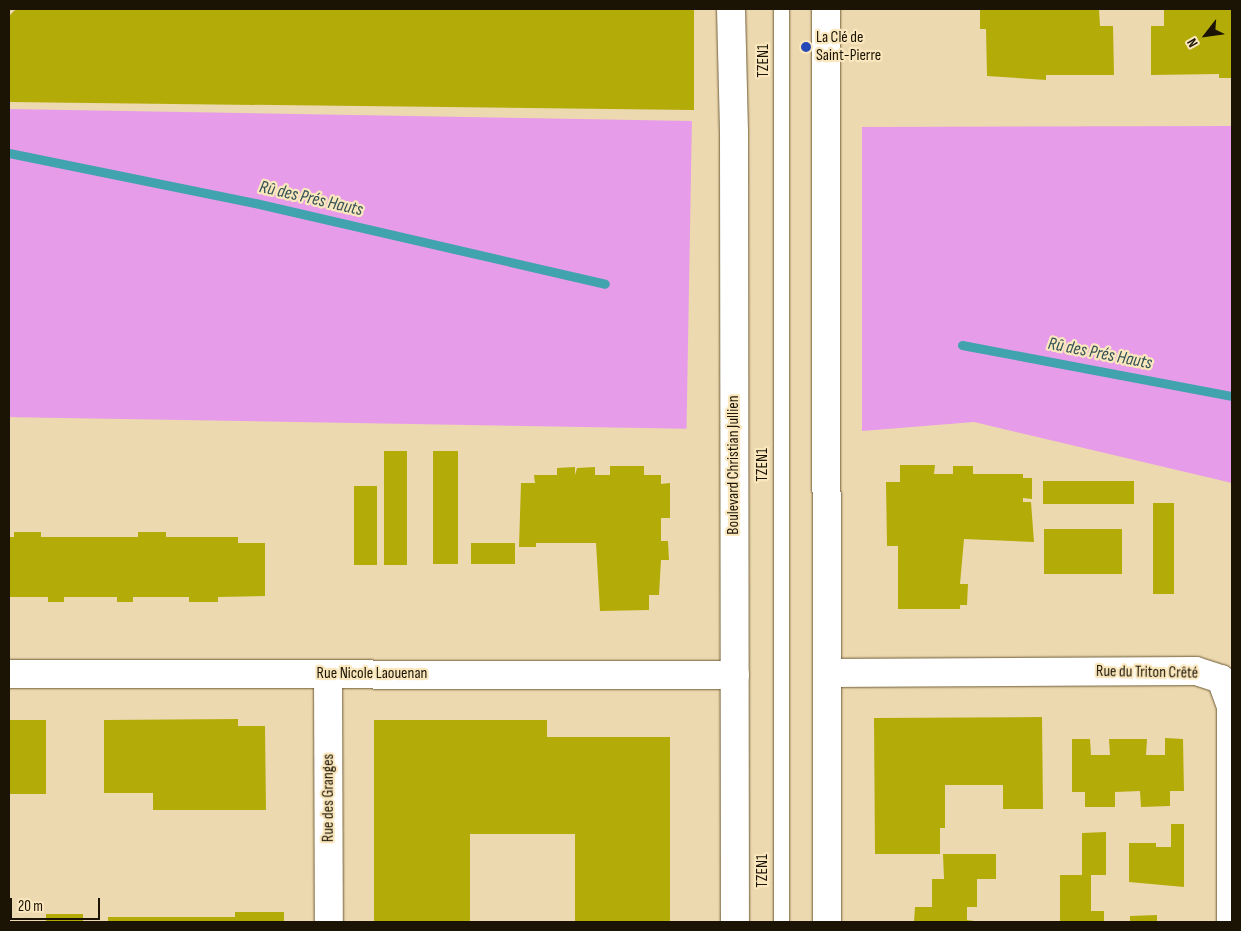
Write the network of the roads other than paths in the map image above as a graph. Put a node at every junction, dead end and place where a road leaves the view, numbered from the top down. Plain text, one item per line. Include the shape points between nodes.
1 (731, 9) edge
2 (781, 9) edge
3 (826, 9) edge
4 (9, 674) edge
5 (328, 674) junction
6 (827, 674) junction
7 (735, 675) junction
8 (329, 922) edge
9 (735, 922) edge
10 (781, 922) edge
11 (827, 922) edge
12 (1230, 922) edge

1 - 7 street, Boulevard Christian Jullien
2 - 10 lane, TZEN1
3 - 6 street
4 - 5 street, Rue Nicole Laouenan
5 - 7 street, Rue Nicole Laouenan
5 - 8 street, Rue des Granges
6 - 11 street
6 - 12 street, Rue du Triton Crêté via 1196,670 1221,679 1231,707
7 - 9 street, Boulevard Christian Jullien

